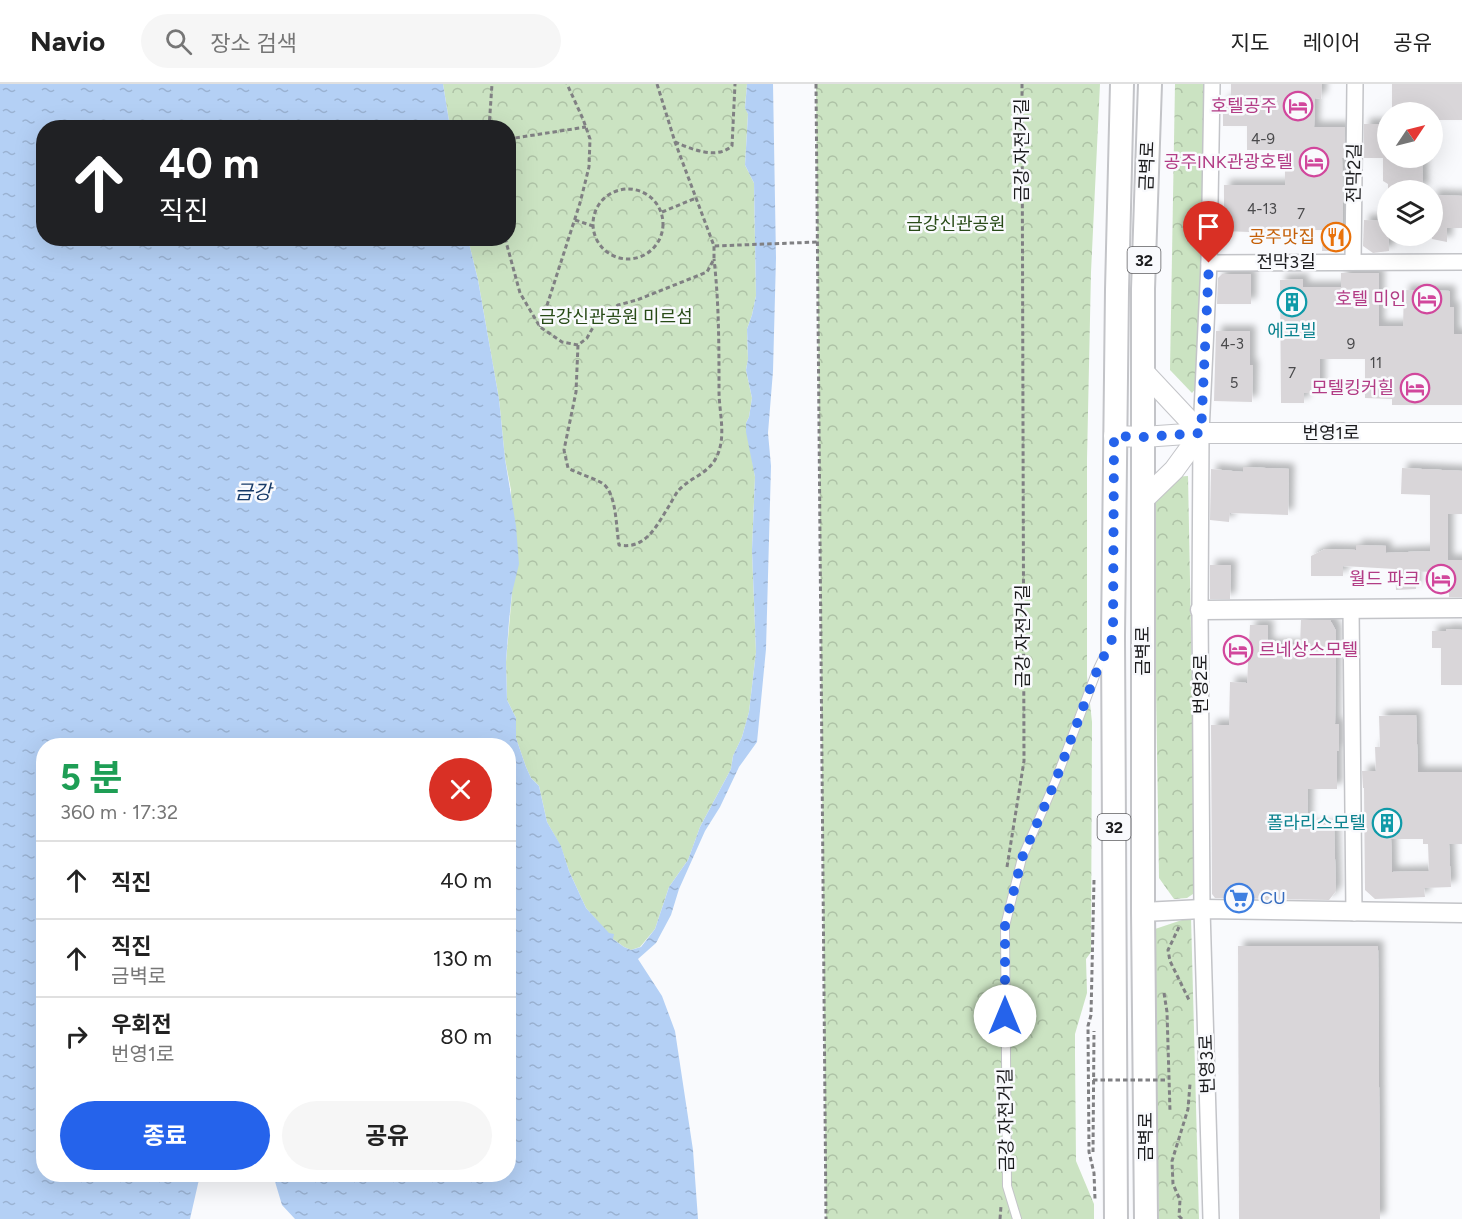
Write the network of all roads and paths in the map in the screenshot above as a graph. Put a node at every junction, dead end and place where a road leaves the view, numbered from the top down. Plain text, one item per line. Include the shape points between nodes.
1 (492, 84) edge
2 (567, 84) edge
3 (659, 84) edge
4 (735, 84) edge
5 (816, 84) edge
6 (1022, 84) edge
7 (1122, 84) edge
8 (1150, 84) edge
9 (1212, 84) edge
10 (1355, 84) edge
11 (490, 120) edge
12 (586, 127) junction
13 (516, 139) edge
14 (675, 142) junction
15 (696, 198) junction
16 (661, 212) junction
17 (574, 220) junction
18 (593, 226) junction
19 (818, 242) junction
20 (507, 246) edge
21 (714, 246) junction
22 (714, 259) junction
23 (1353, 262) junction
24 (1462, 262) edge
25 (1209, 263) junction
26 (540, 327) junction
27 (578, 345) junction
28 (1143, 371) junction
29 (1201, 433) junction
30 (1462, 433) edge
31 (1114, 436) junction
32 (1143, 437) junction
33 (1143, 501) junction
34 (1351, 608) junction
35 (1462, 608) edge
36 (1200, 610) junction
37 (1113, 637) junction
38 (1006, 871) dead end
39 (1094, 875) dead end
40 (1202, 909) junction
41 (1143, 912) junction
42 (1354, 913) junction
43 (1462, 913) edge
44 (1174, 927) dead end
45 (1162, 984) dead end
46 (1189, 1002) dead end
47 (1094, 1031) dead end
48 (1093, 1080) junction
49 (1168, 1080) junction
50 (1190, 1083) dead end
51 (1170, 1111) dead end
52 (1093, 1152) dead end
53 (1096, 1207) dead end
54 (826, 1219) edge
55 (1017, 1219) edge
56 (1116, 1219) edge
57 (1146, 1219) edge
58 (1182, 1219) edge
59 (1211, 1219) edge

1 - 11 path
2 - 12 path
3 - 14 path
4 - 14 path via 732,146 726,152 697,151
5 - 19 path
6 - 38 path, 금강 자전거길 via 1024,761
7 - 31 main road, 금벽로 / 32
8 - 28 main road, 금벽로 / 32
9 - 25 street
10 - 23 street, 전막2길
12 - 13 path
12 - 17 path via 590,140 589,167
14 - 15 path
15 - 16 path
15 - 21 path
16 - 18 path via 656,202 638,190 616,191 598,204
16 - 18 path via 663,224 658,241 646,254 635,258 617,257 602,248
17 - 18 path
17 - 26 path
19 - 21 path
19 - 54 path
20 - 26 path via 520,293
21 - 22 path
22 - 27 path via 707,272 618,305 596,322
22 - 27 path via 721,443 716,459 679,490 653,532 627,546 620,545 614,507 605,484 568,468 564,450 576,392
23 - 24 street, 전막3길
23 - 25 street, 전막3길
25 - 29 street
26 - 27 path via 562,342
28 - 29 main road
28 - 32 main road, 금벽로 / 32
29 - 30 main road, 번영1로
29 - 32 main road, 번영1로
29 - 33 main road via 1174,470
29 - 36 street
31 - 32 main road, 번영1로
31 - 37 main road, 금벽로 / 32
32 - 33 main road, 금벽로 / 32
33 - 41 main road, 금벽로 / 32
34 - 35 street
34 - 36 street
34 - 42 street
36 - 40 street, 번영2로
37 - 55 lane, 금강 자전거길 via 1022,858 1005,926 1007,1186
37 - 56 main road, 금벽로 / 32
39 - 53 path via 1088,1026 1089,1152
40 - 41 street
40 - 42 street
40 - 59 street, 번영3로
41 - 57 main road, 금벽로 / 32
42 - 43 street
44 - 46 path via 1181,922 1168,950 1170,961
45 - 49 path via 1167,1012
47 - 48 path
48 - 49 path, bridge
48 - 52 path
49 - 51 path
50 - 58 path via 1188,1109 1172,1161

